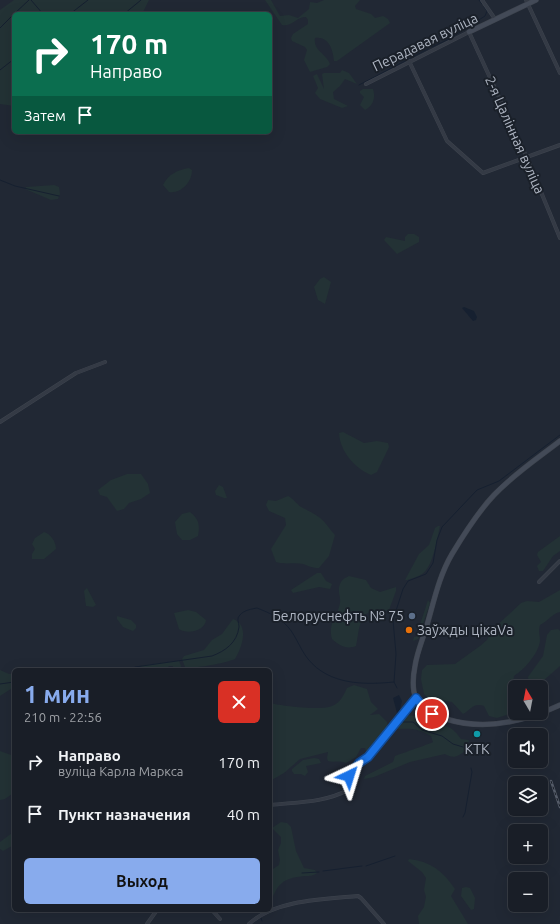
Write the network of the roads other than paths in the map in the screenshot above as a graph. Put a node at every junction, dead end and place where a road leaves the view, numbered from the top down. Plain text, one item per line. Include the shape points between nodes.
1 (482, 0) edge
2 (536, 0) edge
3 (527, 2) edge
4 (495, 19) junction
5 (469, 32) junction
6 (409, 61) junction
7 (560, 73) edge
8 (366, 84) dead end
9 (560, 145) edge
10 (527, 158) junction
11 (560, 238) edge
12 (105, 362) dead end
13 (0, 422) edge
14 (560, 441) edge
15 (560, 561) edge
16 (539, 582) dead end
17 (416, 698) junction
18 (560, 705) edge
19 (272, 805) edge
20 (272, 910) edge
21 (155, 912) edge
22 (214, 912) edge
23 (266, 912) edge
24 (220, 919) dead end
25 (147, 924) edge
26 (249, 924) edge
27 (384, 924) edge

1 - 4 street
2 - 3 main road, Перадавая вуліца
3 - 4 main road, Перадавая вуліца
3 - 7 street
4 - 5 main road, Перадавая вуліца
5 - 6 street, Перадавая вуліца
5 - 10 street, 2-я Цалінная вуліца
6 - 8 street, Перадавая вуліца
6 - 10 street via 447,141 483,173
9 - 10 street
10 - 11 street, 2-я Цалінная вуліца
12 - 13 street via 76,373
14 - 17 main road via 494,496 474,520 452,554 440,579 416,659 413,684
15 - 16 street
17 - 18 main road via 432,714 459,723 476,725 494,725 529,717
17 - 19 street via 368,757 353,770 349,776 348,790 323,799
20 - 27 street via 325,899 358,896
21 - 25 street
22 - 24 street
23 - 26 street

